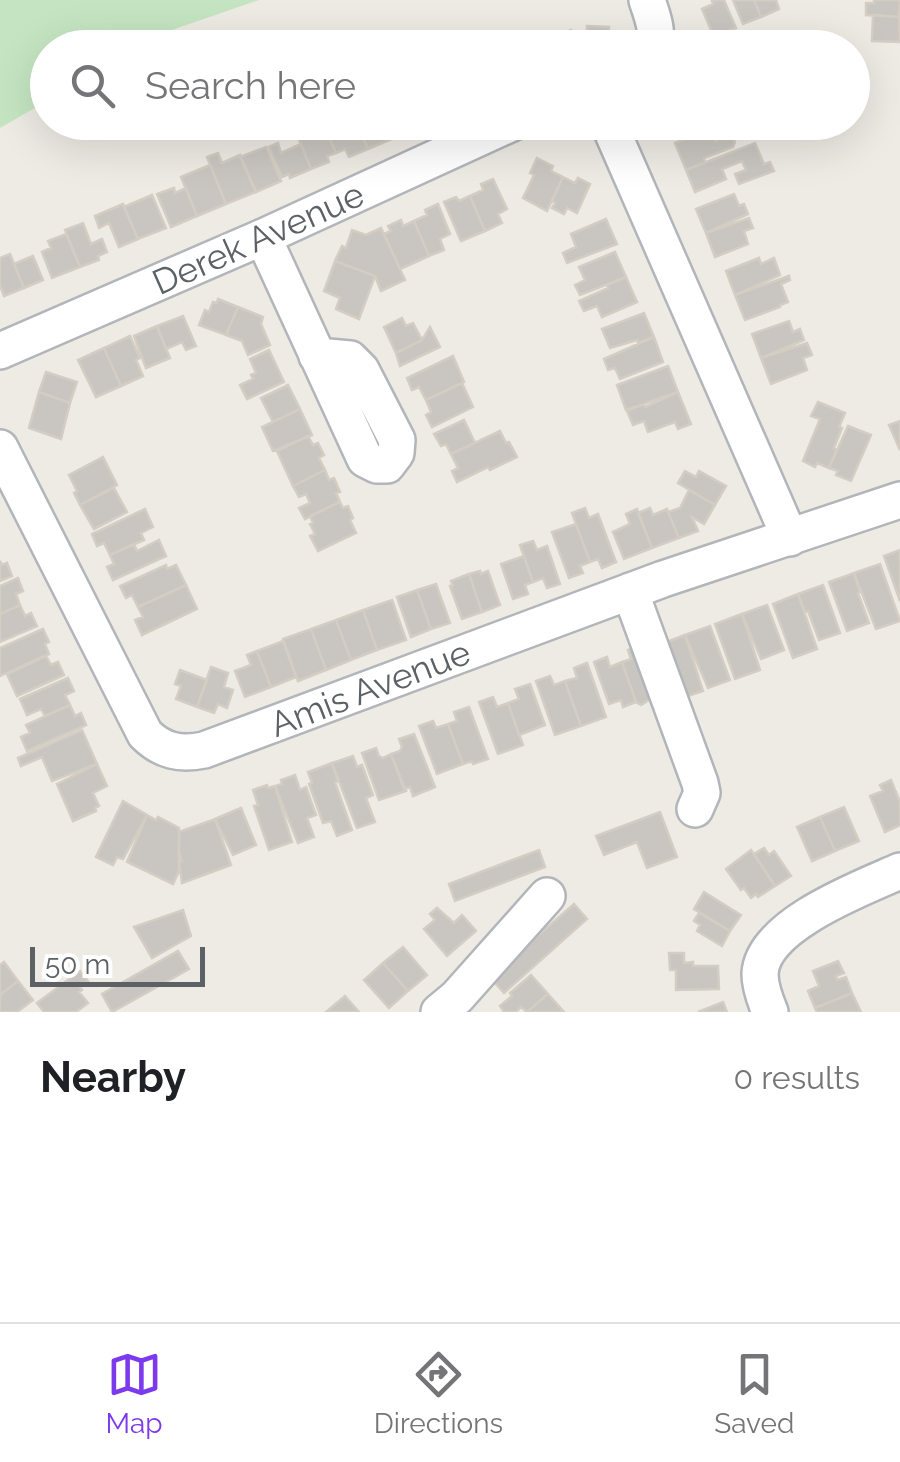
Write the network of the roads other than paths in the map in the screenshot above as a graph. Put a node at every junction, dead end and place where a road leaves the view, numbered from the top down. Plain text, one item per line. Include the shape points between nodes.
1 (649, 1) edge
2 (656, 30) edge
3 (475, 140) edge
4 (616, 140) edge
5 (263, 237) junction
6 (0, 351) edge
7 (317, 356) dead end
8 (0, 448) edge
9 (900, 500) edge
10 (790, 538) junction
11 (630, 592) junction
12 (696, 810) dead end
13 (900, 871) edge
14 (547, 896) dead end
15 (455, 1007) edge
16 (770, 1012) edge

1 - 2 street
3 - 5 street, Derek Avenue
4 - 10 street
5 - 6 street, Derek Avenue
5 - 7 street
8 - 11 street, Amis Avenue via 145,734 179,753 204,750
9 - 10 street, Amis Avenue
10 - 11 street, Amis Avenue
11 - 12 street via 700,783
13 - 16 street via 828,903 774,944 760,975
14 - 15 street

